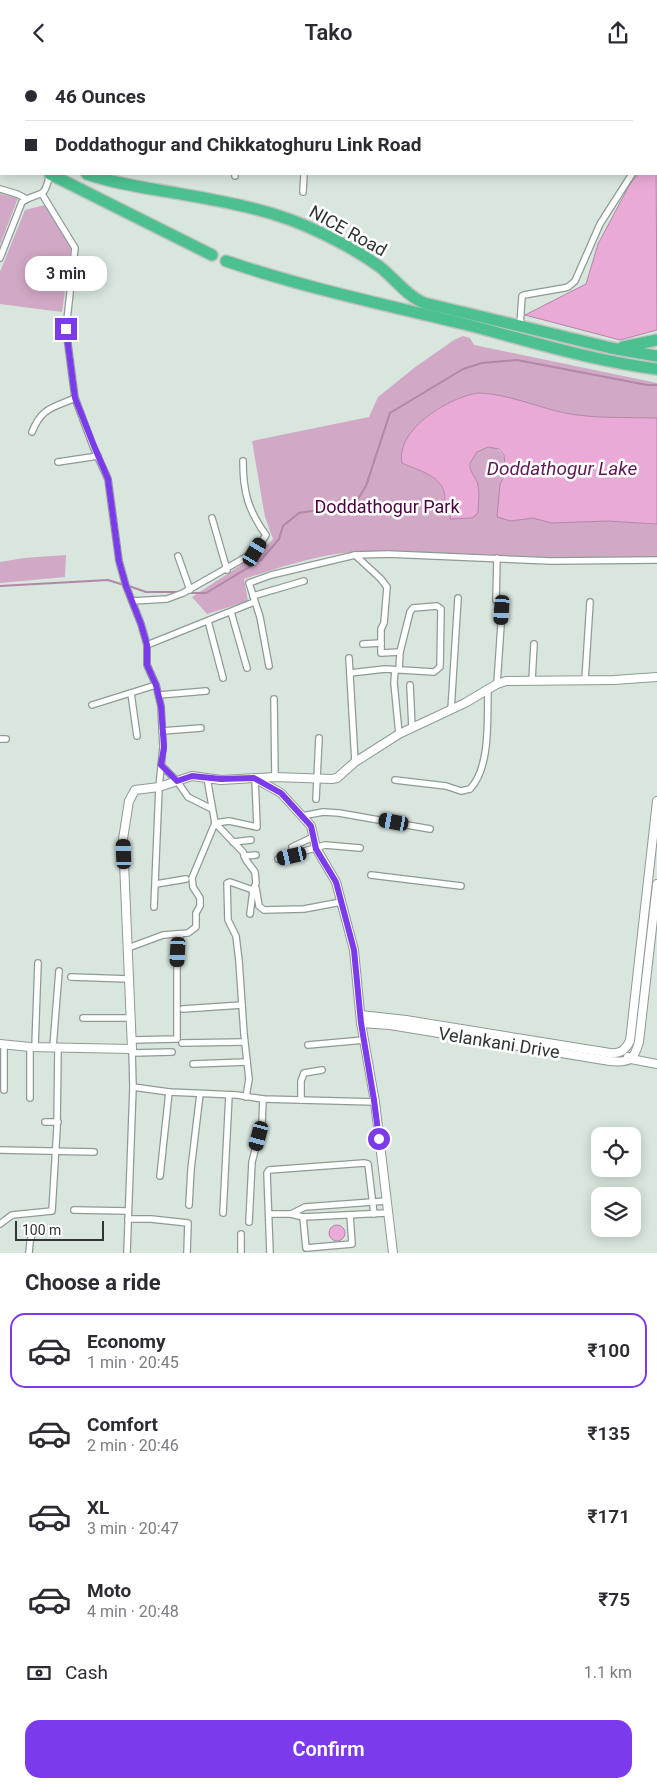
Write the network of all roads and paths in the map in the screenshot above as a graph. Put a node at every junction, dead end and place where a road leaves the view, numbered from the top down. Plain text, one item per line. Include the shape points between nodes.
1 (91, 175) edge
2 (304, 175) edge
3 (631, 175) edge
4 (49, 177) edge
5 (0, 189) edge
6 (303, 192) dead end
7 (42, 194) junction
8 (28, 199) junction
9 (212, 255) dead end
10 (0, 258) edge
11 (226, 261) dead end
12 (520, 326) junction
13 (657, 341) edge
14 (611, 348) junction
15 (657, 356) edge
16 (657, 369) edge
17 (75, 398) junction
18 (32, 432) dead end
19 (98, 456) junction
20 (243, 461) dead end
21 (58, 462) dead end
22 (212, 518) dead end
23 (355, 555) junction
24 (178, 556) dead end
25 (497, 558) junction
26 (657, 560) edge
27 (227, 570) junction
28 (304, 581) dead end
29 (190, 590) junction
30 (458, 598) dead end
31 (254, 599) junction
32 (496, 600) dead end
33 (132, 601) junction
34 (590, 602) dead end
35 (502, 610) dead end
36 (231, 612) junction
37 (208, 621) junction
38 (381, 643) junction
39 (363, 644) dead end
40 (534, 644) dead end
41 (147, 645) junction
42 (400, 652) junction
43 (348, 657) dead end
44 (269, 666) dead end
45 (247, 668) dead end
46 (397, 670) junction
47 (350, 673) junction
48 (657, 677) edge
49 (223, 678) dead end
50 (532, 680) junction
51 (585, 680) junction
52 (496, 684) junction
53 (156, 685) junction
54 (410, 685) dead end
55 (488, 689) junction
56 (206, 691) dead end
57 (131, 693) junction
58 (158, 695) junction
59 (274, 699) dead end
60 (92, 705) dead end
61 (451, 710) junction
62 (202, 728) dead end
63 (412, 728) junction
64 (162, 731) junction
65 (399, 734) junction
66 (138, 736) dead end
67 (319, 737) dead end
68 (356, 762) junction
69 (161, 765) junction
70 (275, 777) junction
71 (254, 778) junction
72 (207, 779) junction
73 (317, 779) junction
74 (395, 780) dead end
75 (177, 781) junction
76 (159, 787) junction
77 (316, 799) dead end
78 (657, 801) edge
79 (212, 809) junction
80 (302, 816) junction
81 (215, 823) junction
82 (430, 829) dead end
83 (312, 837) junction
84 (251, 840) dead end
85 (233, 842) junction
86 (292, 847) dead end
87 (360, 848) dead end
88 (316, 849) junction
89 (256, 855) dead end
90 (244, 856) junction
91 (278, 859) dead end
92 (371, 875) dead end
93 (186, 879) dead end
94 (156, 884) junction
95 (657, 884) edge
96 (461, 886) dead end
97 (255, 888) junction
98 (341, 902) junction
99 (154, 907) dead end
100 (250, 914) dead end
101 (180, 933) junction
102 (128, 949) junction
103 (38, 963) dead end
104 (59, 971) dead end
105 (71, 977) dead end
106 (129, 979) junction
107 (242, 1005) junction
108 (183, 1009) dead end
109 (83, 1018) dead end
110 (131, 1018) junction
111 (361, 1019) junction
112 (132, 1040) junction
113 (364, 1040) junction
114 (244, 1042) junction
115 (182, 1043) dead end
116 (2, 1045) edge
117 (308, 1045) dead end
118 (33, 1047) junction
119 (55, 1047) junction
120 (624, 1050) junction
121 (132, 1051) junction
122 (172, 1052) dead end
123 (633, 1057) junction
124 (247, 1062) junction
125 (193, 1064) dead end
126 (657, 1064) edge
127 (322, 1070) dead end
128 (133, 1087) junction
129 (4, 1090) dead end
130 (169, 1093) junction
131 (200, 1094) junction
132 (229, 1095) junction
133 (246, 1097) junction
134 (30, 1098) dead end
135 (262, 1099) junction
136 (301, 1100) junction
137 (375, 1102) junction
138 (45, 1122) dead end
139 (58, 1122) junction
140 (0, 1150) edge
141 (56, 1150) junction
142 (94, 1152) dead end
143 (160, 1176) dead end
144 (373, 1201) junction
145 (386, 1201) junction
146 (335, 1204) junction
147 (189, 1205) dead end
148 (74, 1211) dead end
149 (128, 1211) junction
150 (224, 1213) dead end
151 (387, 1213) junction
152 (291, 1214) junction
153 (374, 1214) junction
154 (269, 1215) junction
155 (336, 1215) junction
156 (350, 1215) junction
157 (303, 1217) junction
158 (128, 1219) junction
159 (249, 1222) dead end
160 (0, 1224) edge
161 (34, 1227) dead end
162 (241, 1234) dead end
163 (29, 1253) edge
164 (127, 1253) edge
165 (187, 1253) edge
166 (241, 1253) edge
167 (270, 1253) edge
168 (393, 1253) edge

1 - 12 highway, NICE Road via 281,217 364,256 419,301
2 - 6 street
3 - 12 street via 600,224 575,281 568,287 522,296
4 - 7 street
4 - 9 highway
5 - 8 street
7 - 8 street
7 - 17 street via 75,248 66,329
8 - 10 street via 22,202
11 - 16 highway via 388,306 603,359
12 - 14 highway, NICE Road
13 - 14 highway
14 - 15 highway
17 - 18 street via 44,411
17 - 19 street
19 - 21 street
19 - 33 street via 108,479 119,561
20 - 27 street via 248,504 266,535 255,552
22 - 27 street
23 - 25 street
23 - 31 street via 249,583
23 - 38 street via 386,587
24 - 29 street
25 - 26 street
25 - 32 street
27 - 29 street
28 - 31 street
29 - 33 street via 167,599
30 - 61 street
31 - 36 street
31 - 44 street
33 - 41 street
34 - 51 street
35 - 52 street
36 - 37 street
36 - 45 street
37 - 41 street
37 - 49 street
38 - 39 street
38 - 42 street via 381,653
40 - 50 street
41 - 53 street via 147,665
42 - 46 street
42 - 46 street via 413,608 437,606 441,609 440,667 434,671
43 - 47 street
46 - 47 street
46 - 65 street via 394,683
47 - 68 street
48 - 51 street
50 - 51 street
50 - 52 street
52 - 55 street
53 - 57 street
53 - 58 street
54 - 63 street
55 - 61 street
55 - 74 street via 485,757 470,789 461,791
56 - 58 street
57 - 60 street
57 - 66 street
58 - 64 street
59 - 70 street
61 - 63 street
62 - 64 street
63 - 65 street
64 - 69 street
65 - 68 street
67 - 73 street
68 - 73 street via 337,778
69 - 75 street
69 - 76 street
70 - 71 street
70 - 73 street
71 - 72 street
71 - 80 street via 281,793
71 - 81 street via 257,827 229,821
72 - 75 street via 192,776
72 - 79 street
73 - 77 street
75 - 76 street
75 - 79 street via 188,797
76 - 94 street
76 - 102 street via 136,790 129,801 123,839
78 - 120 street via 630,1041
79 - 81 street
80 - 82 street via 339,813
80 - 83 street via 311,826
81 - 85 street
81 - 101 street via 192,878 200,898 196,927 188,933
83 - 86 street
83 - 88 street
84 - 85 street
85 - 90 street
87 - 88 street via 325,845
88 - 91 street
88 - 98 street via 336,882
89 - 90 street
90 - 97 street via 255,872
92 - 96 street
93 - 94 street
94 - 99 street
95 - 123 street via 639,1042
97 - 98 street via 259,906 264,910 304,909
97 - 100 street
97 - 107 street via 227,883 228,920 236,936
98 - 111 street via 354,950
101 - 102 street via 164,935
101 - 112 street via 177,1039
102 - 106 street
103 - 118 street
104 - 119 street
105 - 106 street
106 - 110 street
107 - 108 street
107 - 114 street
109 - 110 street
110 - 112 street
111 - 113 street
111 - 120 street, Velankani Drive via 406,1020 618,1054
111 - 123 street, Velankani Drive via 604,1060 620,1062
112 - 121 street
113 - 117 street
113 - 137 street
114 - 115 street
114 - 124 street
116 - 118 street
116 - 129 street
118 - 119 street
118 - 134 street
119 - 121 street
119 - 139 street
120 - 123 street
121 - 122 street
121 - 128 street
123 - 126 street
124 - 125 street
124 - 133 street
127 - 136 street via 304,1073
128 - 130 street
128 - 149 street
130 - 131 street
130 - 143 street
131 - 132 street
131 - 147 street
132 - 133 street
132 - 150 street
133 - 135 street
135 - 136 street
135 - 159 street via 262,1123 252,1162
136 - 137 street
137 - 145 street
138 - 139 street
139 - 141 street
140 - 141 street
141 - 142 street
141 - 160 street via 52,1211 12,1215
144 - 145 street
144 - 146 street
144 - 153 street
144 - 154 street via 368,1164 272,1169 267,1173
145 - 151 street
146 - 152 street via 305,1207
146 - 155 street
148 - 149 street
149 - 158 street
151 - 153 street
151 - 168 street
152 - 154 street
152 - 157 street
153 - 156 street
154 - 167 street
155 - 156 street
155 - 157 street
156 - 157 street via 352,1245 306,1248
158 - 164 street
158 - 165 street via 188,1223
161 - 163 street
162 - 166 street

